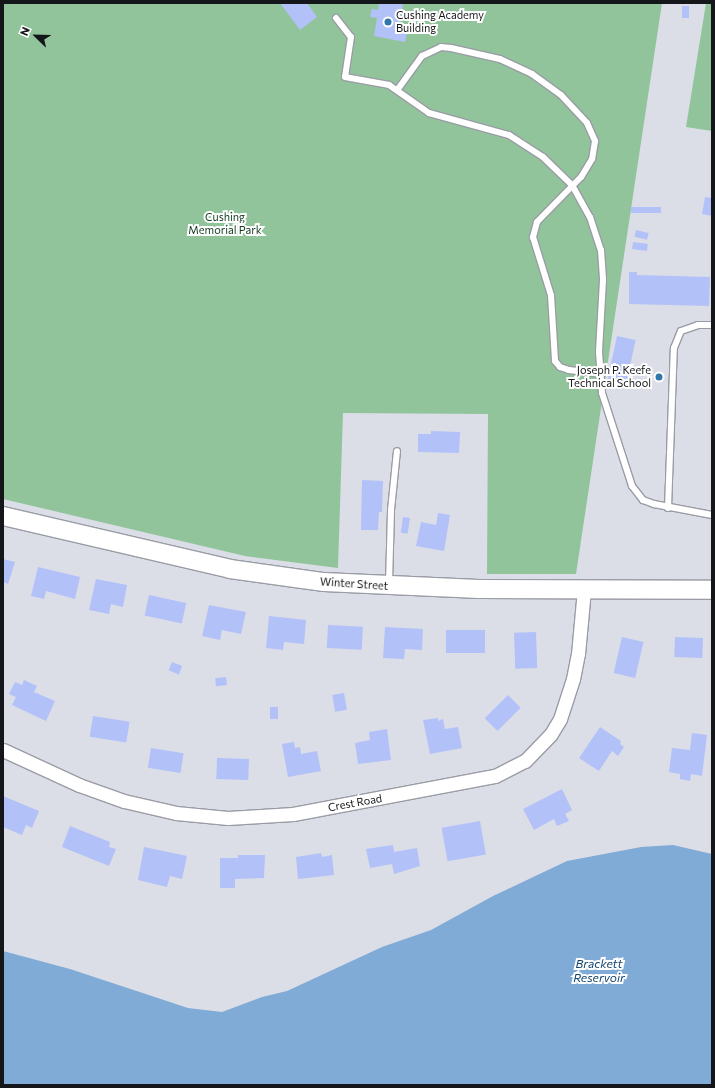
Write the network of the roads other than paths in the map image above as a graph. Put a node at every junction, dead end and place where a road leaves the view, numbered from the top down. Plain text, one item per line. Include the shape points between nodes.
1 (336, 18) dead end
2 (398, 89) junction
3 (572, 185) junction
4 (712, 325) edge
5 (600, 374) junction
6 (397, 451) dead end
7 (668, 508) junction
8 (712, 515) edge
9 (3, 516) edge
10 (388, 586) junction
11 (584, 589) junction
12 (712, 590) edge
13 (3, 750) edge

1 - 2 lane via 350,37 345,77 380,82
2 - 3 lane via 429,113 491,129 528,145
2 - 3 lane via 422,56 441,47 500,59 532,74 575,108 593,132 595,141 592,159
3 - 5 lane via 590,217 601,250 603,280
3 - 5 lane via 537,222 533,237 551,295 552,352 555,361 560,367 569,370
4 - 7 lane via 698,325 681,331 674,348
5 - 7 lane via 607,410 632,486 644,500
6 - 10 lane via 391,510
7 - 8 lane
9 - 10 main road, Winter Street via 230,568 295,578
10 - 11 main road, Winter Street
11 - 12 main road, Winter Street
11 - 13 street, Crest Road via 574,679 560,719 551,734 525,761 495,776 293,814 228,818 176,812 124,801 79,785

